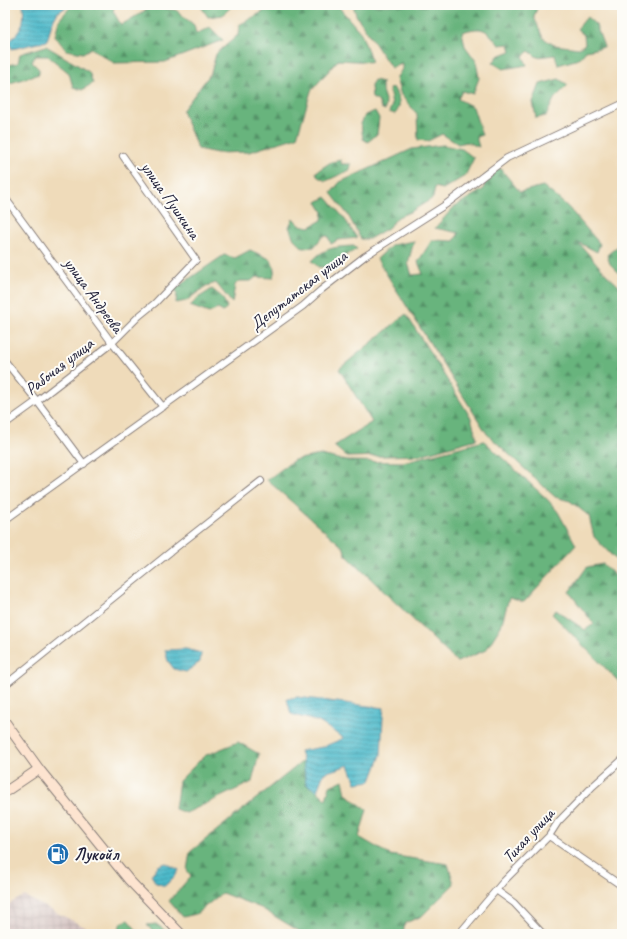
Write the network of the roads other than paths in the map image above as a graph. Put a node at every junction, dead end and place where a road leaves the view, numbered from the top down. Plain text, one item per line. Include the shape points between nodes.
1 (622, 104) edge
2 (123, 156) dead end
3 (6, 199) edge
4 (196, 260) joint
5 (112, 343) junction
6 (5, 360) edge
7 (37, 401) junction
8 (163, 406) junction
9 (5, 424) edge
10 (84, 464) junction
11 (261, 481) dead end
12 (5, 520) edge
13 (5, 685) edge
14 (5, 722) edge
15 (622, 760) edge
16 (39, 769) junction
17 (5, 792) edge
18 (549, 836) junction
19 (622, 886) edge
20 (496, 890) junction
21 (182, 934) edge
22 (459, 934) edge
23 (543, 934) edge

1 - 8 street, Депутатская улица via 507,158 445,205 360,260 303,306
2 - 4 street, улица Пушкина
3 - 5 street, улица Андреева
4 - 5 street, Рабочая улица
5 - 7 street, Рабочая улица
5 - 8 street, улица Андреева
6 - 7 street
7 - 9 street, Рабочая улица
7 - 10 street
8 - 10 street, Депутатская улица
10 - 12 street, Депутатская улица
11 - 13 street
14 - 16 main road
15 - 18 street, Тихая улица via 558,822
16 - 17 main road
16 - 21 main road via 129,880
18 - 19 street
18 - 20 street, Тихая улица
20 - 22 street, Тихая улица
20 - 23 street via 514,903

